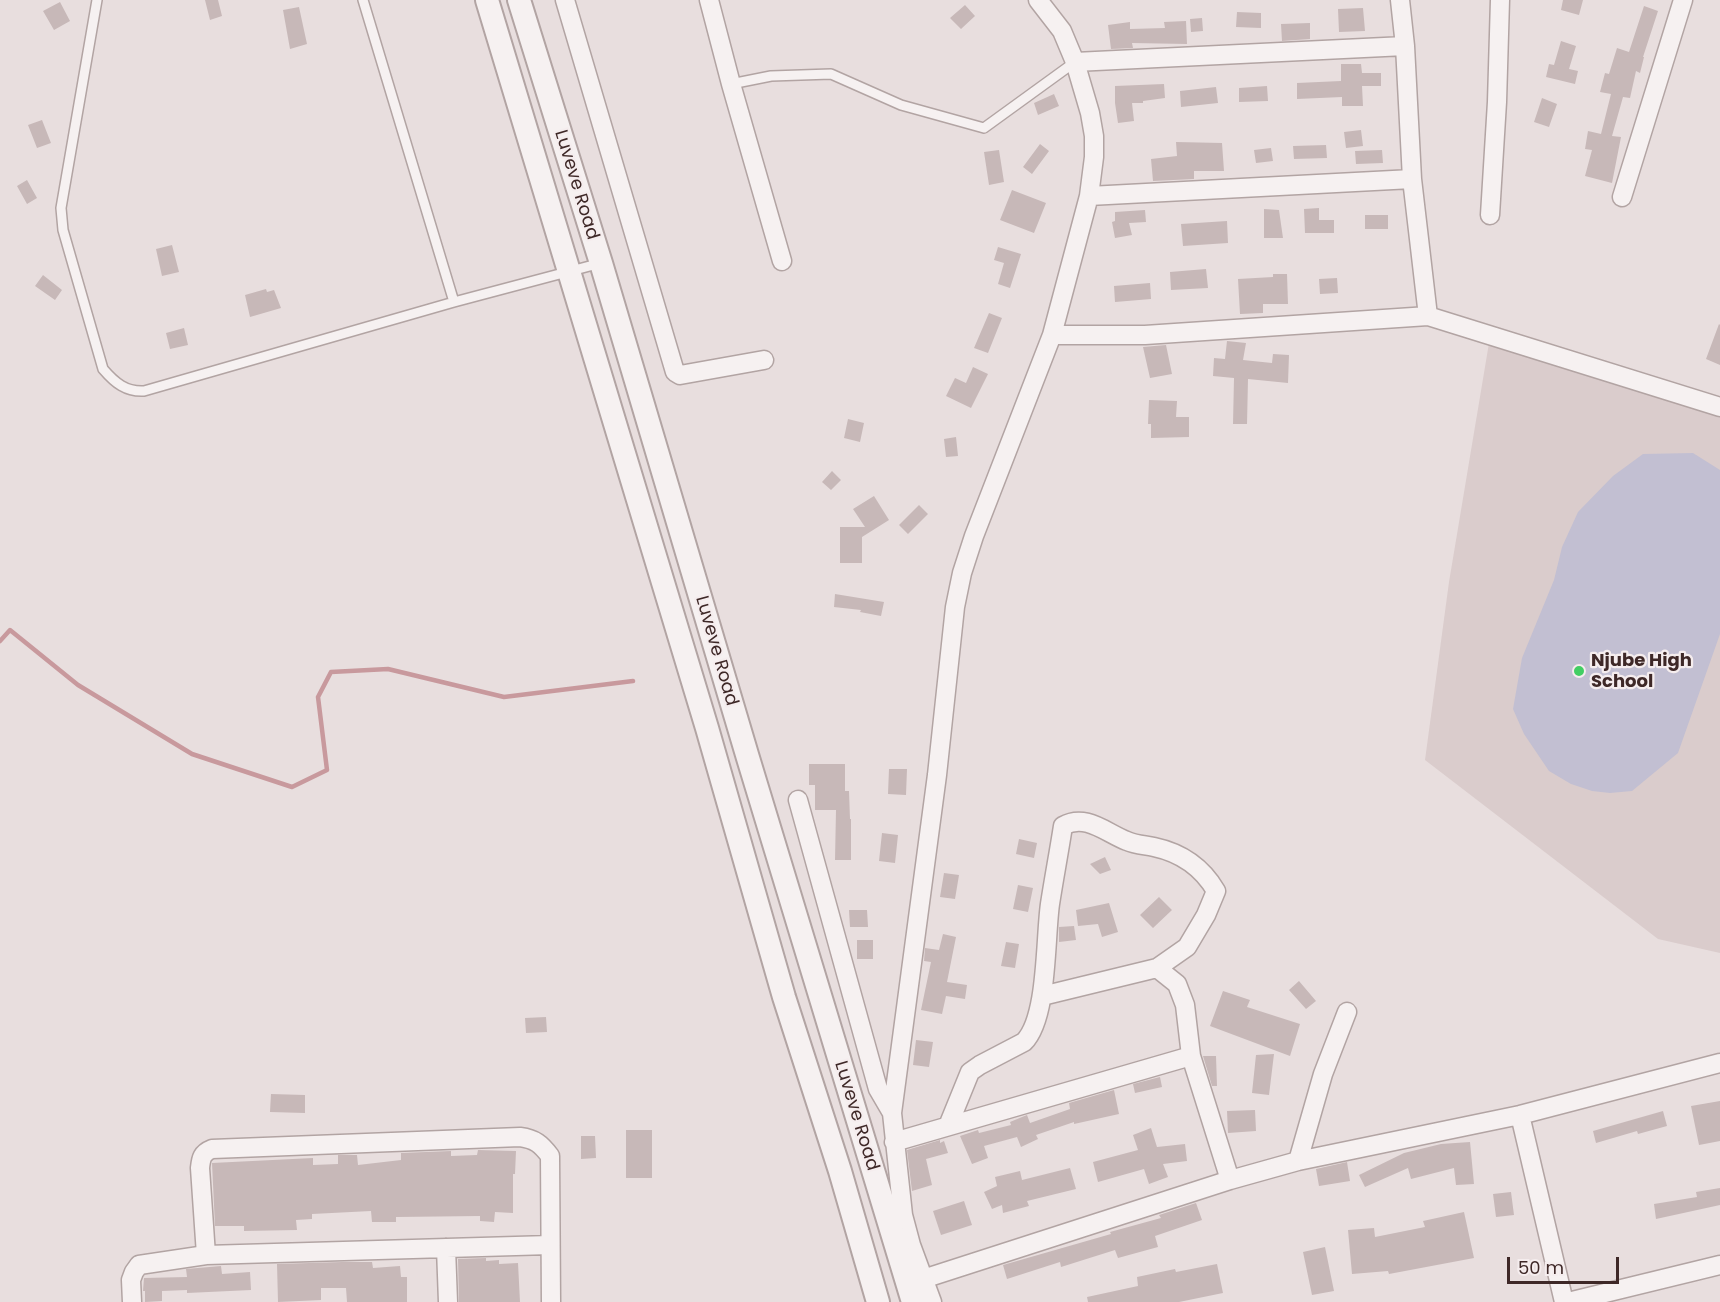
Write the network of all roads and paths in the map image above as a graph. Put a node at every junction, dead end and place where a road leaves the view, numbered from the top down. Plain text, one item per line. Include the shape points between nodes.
1 (97, 0) edge
2 (363, 0) edge
3 (487, 0) edge
4 (519, 0) edge
5 (565, 0) edge
6 (709, 0) edge
7 (1038, 0) edge
8 (1400, 0) edge
9 (1500, 0) edge
10 (1683, 0) edge
11 (1405, 46) junction
12 (1075, 62) junction
13 (730, 84) junction
14 (1412, 179) junction
15 (1089, 196) junction
16 (1622, 197) dead end
17 (1490, 215) dead end
18 (782, 261) dead end
19 (601, 264) junction
20 (570, 272) junction
21 (454, 302) junction
22 (1428, 316) junction
23 (1052, 336) junction
24 (764, 360) dead end
25 (1720, 407) edge
26 (798, 800) dead end
27 (1157, 968) junction
28 (1042, 996) junction
29 (1347, 1012) dead end
30 (1191, 1056) junction
31 (1720, 1064) edge
32 (892, 1113) junction
33 (1520, 1115) junction
34 (948, 1126) junction
35 (894, 1142) junction
36 (1298, 1161) junction
37 (1230, 1180) junction
38 (550, 1245) junction
39 (446, 1248) junction
40 (206, 1255) junction
41 (1720, 1265) edge
42 (923, 1279) junction
43 (132, 1302) edge
44 (448, 1302) edge
45 (551, 1302) edge
46 (878, 1302) edge
47 (913, 1302) edge
48 (932, 1302) edge
49 (1566, 1302) edge

1 - 21 lane via 61,208 63,230 103,369 112,380 133,391 144,391
2 - 21 lane
3 - 20 street, Luveve Road
4 - 19 street, Luveve Road
5 - 24 street via 675,372 680,375
6 - 13 street
7 - 12 street via 1062,31
8 - 11 street
9 - 17 street
10 - 16 street
11 - 12 street
11 - 14 street
12 - 13 lane via 984,128 901,105 831,74 771,76
12 - 15 street via 1094,136
13 - 18 street
14 - 15 street
14 - 22 street
15 - 23 street
19 - 20 lane
19 - 47 street, Luveve Road
20 - 21 lane
20 - 46 street, Luveve Road
22 - 23 street via 1145,335
22 - 25 street
23 - 32 street via 962,573
26 - 32 street via 878,1089
27 - 28 street
27 - 28 street via 1187,947 1213,901 1216,891 1211,882 1202,870 1177,854 1128,842 1087,822 1072,822 1063,826 1050,906
27 - 30 street via 1177,984 1185,1005
28 - 34 street via 1036,1024 1024,1042 970,1072
29 - 36 street via 1323,1074
30 - 34 street
30 - 37 street
31 - 33 street
32 - 35 street
33 - 36 street
33 - 49 street
34 - 35 street
35 - 42 street via 903,1215
36 - 37 street
37 - 42 street
38 - 39 street
38 - 40 street via 550,1156 533,1138 520,1137 205,1152 200,1168
38 - 45 street
39 - 40 street
39 - 44 street
40 - 43 street via 139,1266 131,1280
41 - 49 street
42 - 48 street

